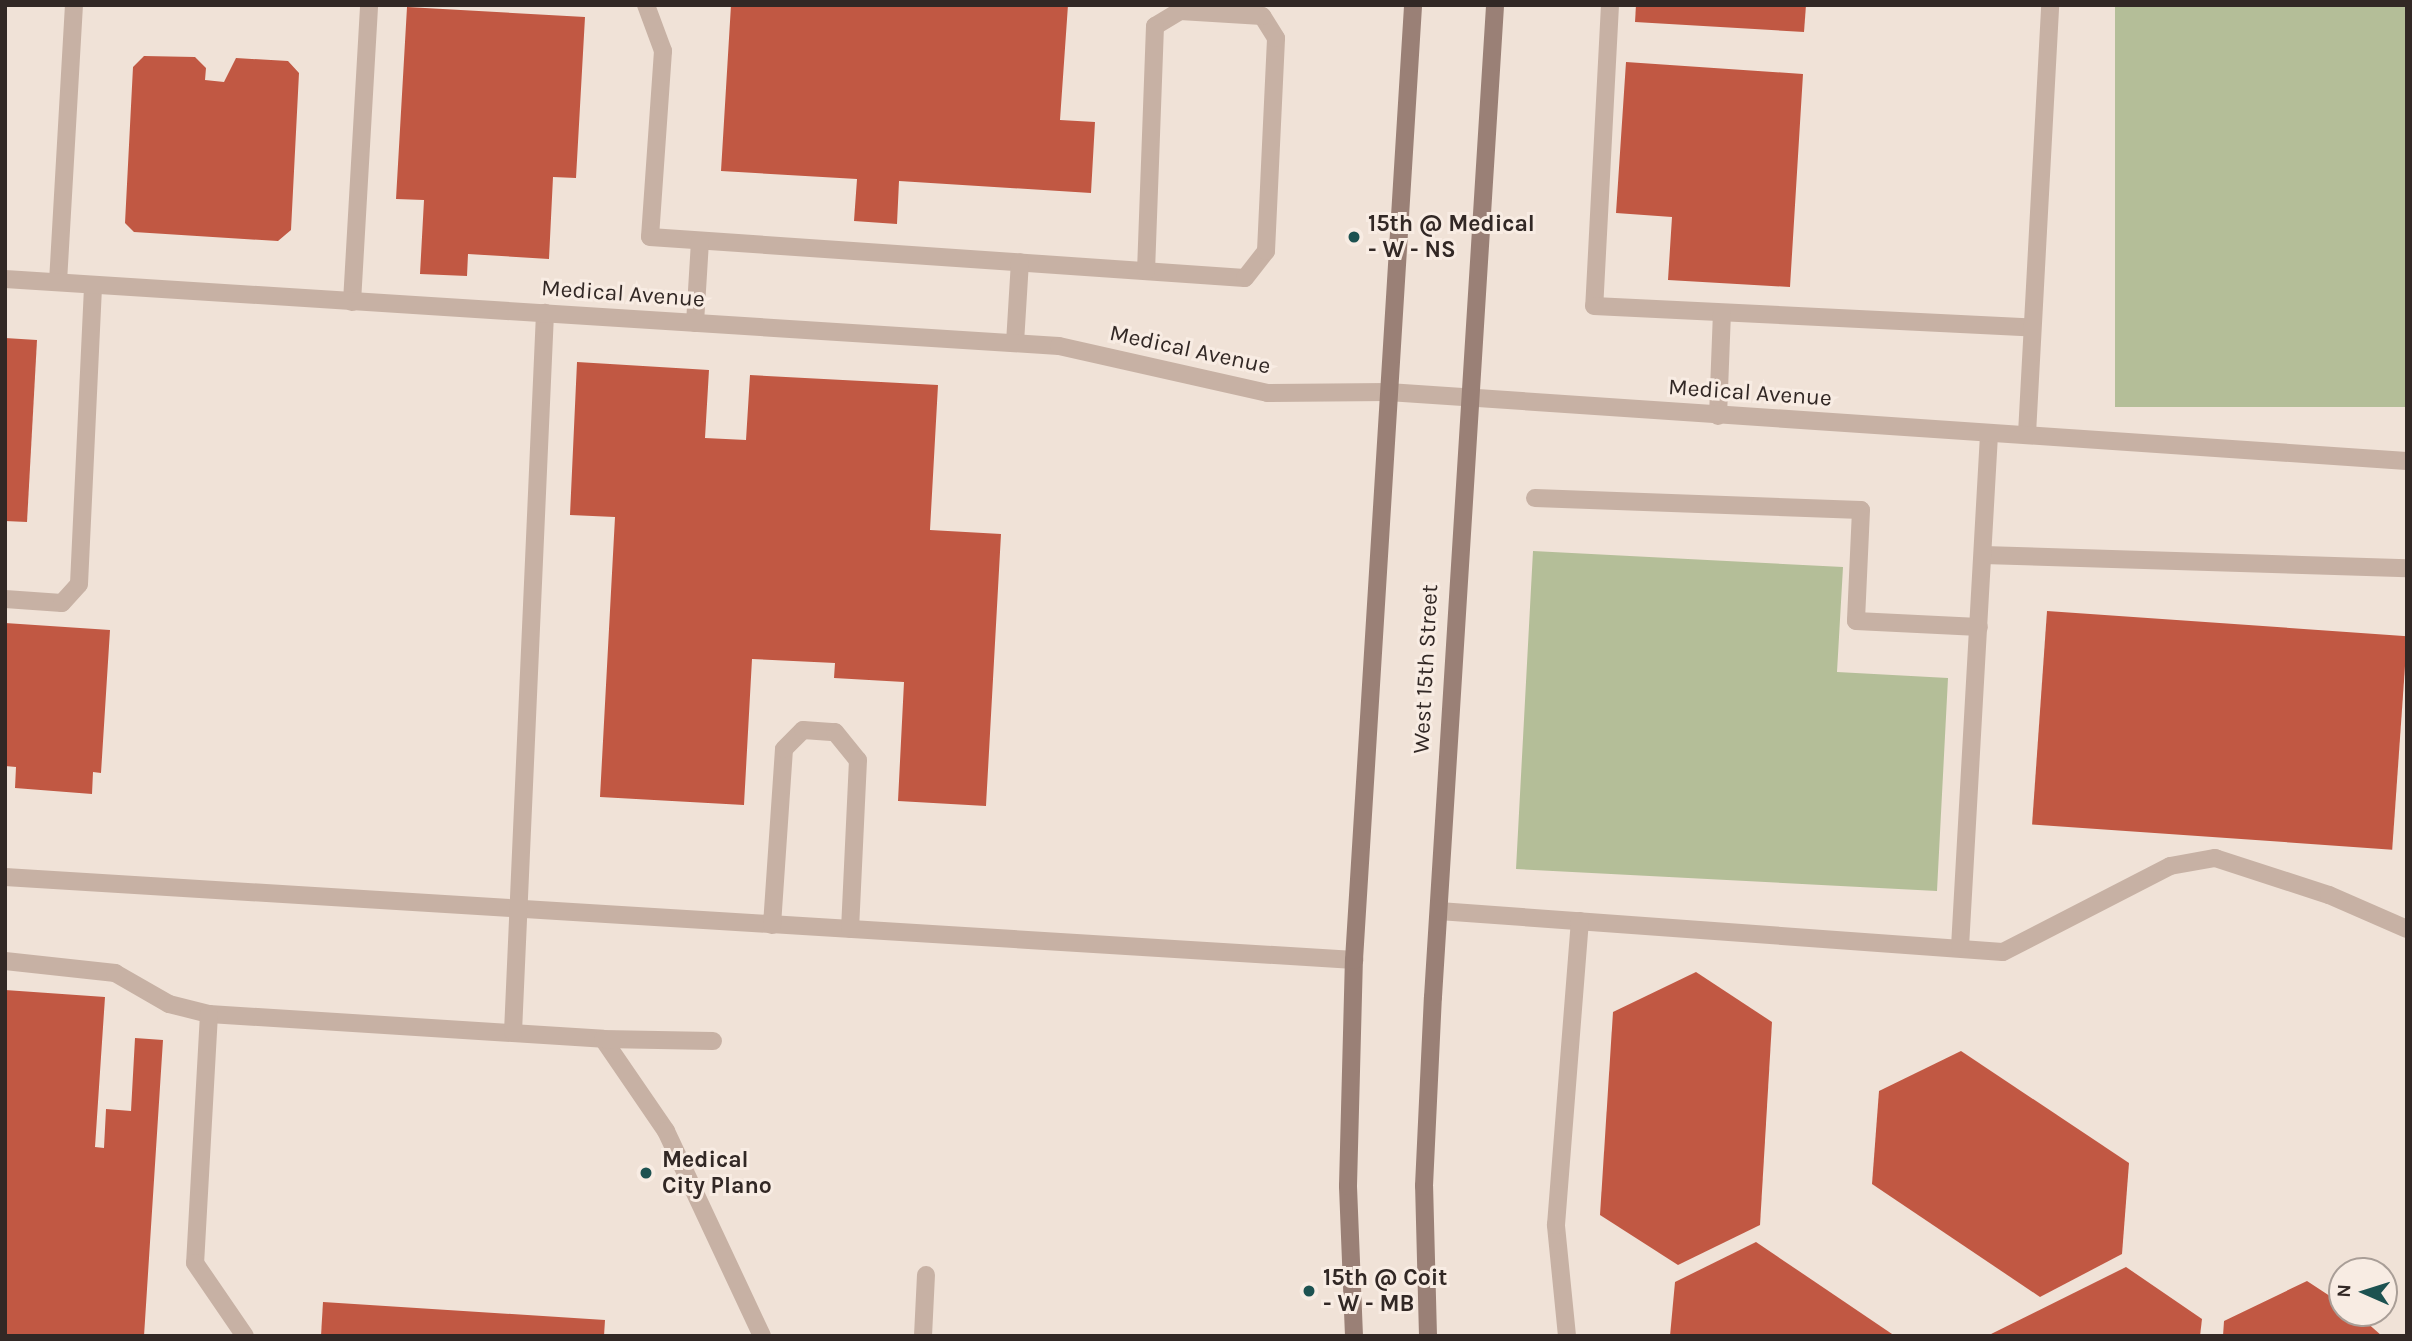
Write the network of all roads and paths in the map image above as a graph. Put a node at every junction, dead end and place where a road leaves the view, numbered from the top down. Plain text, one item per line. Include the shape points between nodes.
1 (74, 5) edge
2 (369, 5) edge
3 (646, 5) edge
4 (1413, 5) edge
5 (1494, 5) edge
6 (1610, 5) edge
7 (2050, 5) edge
8 (700, 241) junction
9 (1020, 262) junction
10 (1146, 271) junction
11 (5, 279) edge
12 (58, 282) junction
13 (93, 285) junction
14 (352, 302) junction
15 (545, 313) junction
16 (1722, 313) junction
17 (695, 323) junction
18 (2031, 327) junction
19 (1015, 343) junction
20 (1388, 392) junction
21 (1466, 399) junction
22 (1718, 416) junction
23 (1989, 434) junction
24 (2027, 434) junction
25 (2407, 461) edge
26 (1535, 498) dead end
27 (1983, 555) junction
28 (2407, 568) edge
29 (5, 599) edge
30 (1979, 627) junction
31 (5, 877) edge
32 (517, 910) junction
33 (1439, 911) junction
34 (1580, 921) junction
35 (772, 925) junction
36 (850, 929) junction
37 (2407, 929) edge
38 (1960, 947) junction
39 (1354, 960) junction
40 (5, 961) edge
41 (209, 1014) junction
42 (513, 1032) junction
43 (603, 1040) junction
44 (713, 1041) dead end
45 (926, 1275) dead end
46 (244, 1336) edge
47 (762, 1336) edge
48 (923, 1336) edge
49 (1354, 1336) edge
50 (1428, 1336) edge
51 (1567, 1336) edge

1 - 12 street
2 - 14 street
3 - 8 street via 663,51 650,237
4 - 20 main road
5 - 21 main road, West 15th Street
6 - 16 street via 1594,306
7 - 18 street
8 - 9 street
8 - 17 street
9 - 10 street
9 - 19 street
10 - 10 street via 1245,278 1266,251 1276,37 1262,16 1180,11 1155,26
11 - 12 street, Medical Avenue
12 - 13 street, Medical Avenue
13 - 14 street, Medical Avenue
13 - 29 street via 79,584 62,603
14 - 15 street, Medical Avenue
15 - 17 street, Medical Avenue
15 - 32 street
16 - 18 street
16 - 22 street
17 - 19 street, Medical Avenue
18 - 24 street
19 - 20 street, Medical Avenue via 1059,346 1268,393
20 - 21 street, Medical Avenue
20 - 39 main road
21 - 22 street, Medical Avenue
21 - 33 main road, West 15th Street
22 - 23 street, Medical Avenue
23 - 24 street, Medical Avenue
23 - 27 street
24 - 25 street, Medical Avenue
26 - 30 street via 1861,510 1856,621
27 - 28 street
27 - 30 street
30 - 38 street
31 - 32 street
32 - 35 street
32 - 42 street
33 - 34 street
33 - 50 main road, West 15th Street via 1424,1186
34 - 38 street
34 - 51 street via 1556,1225
35 - 36 street
35 - 36 street via 784,749 803,730 835,732 858,760
36 - 39 street
37 - 38 street via 2329,895 2215,858 2170,866 2003,952
39 - 49 main road via 1348,1186
40 - 41 street via 115,973 169,1004
41 - 42 street
41 - 46 street via 195,1263
42 - 43 street
43 - 44 street
43 - 47 street via 666,1131
45 - 48 street

